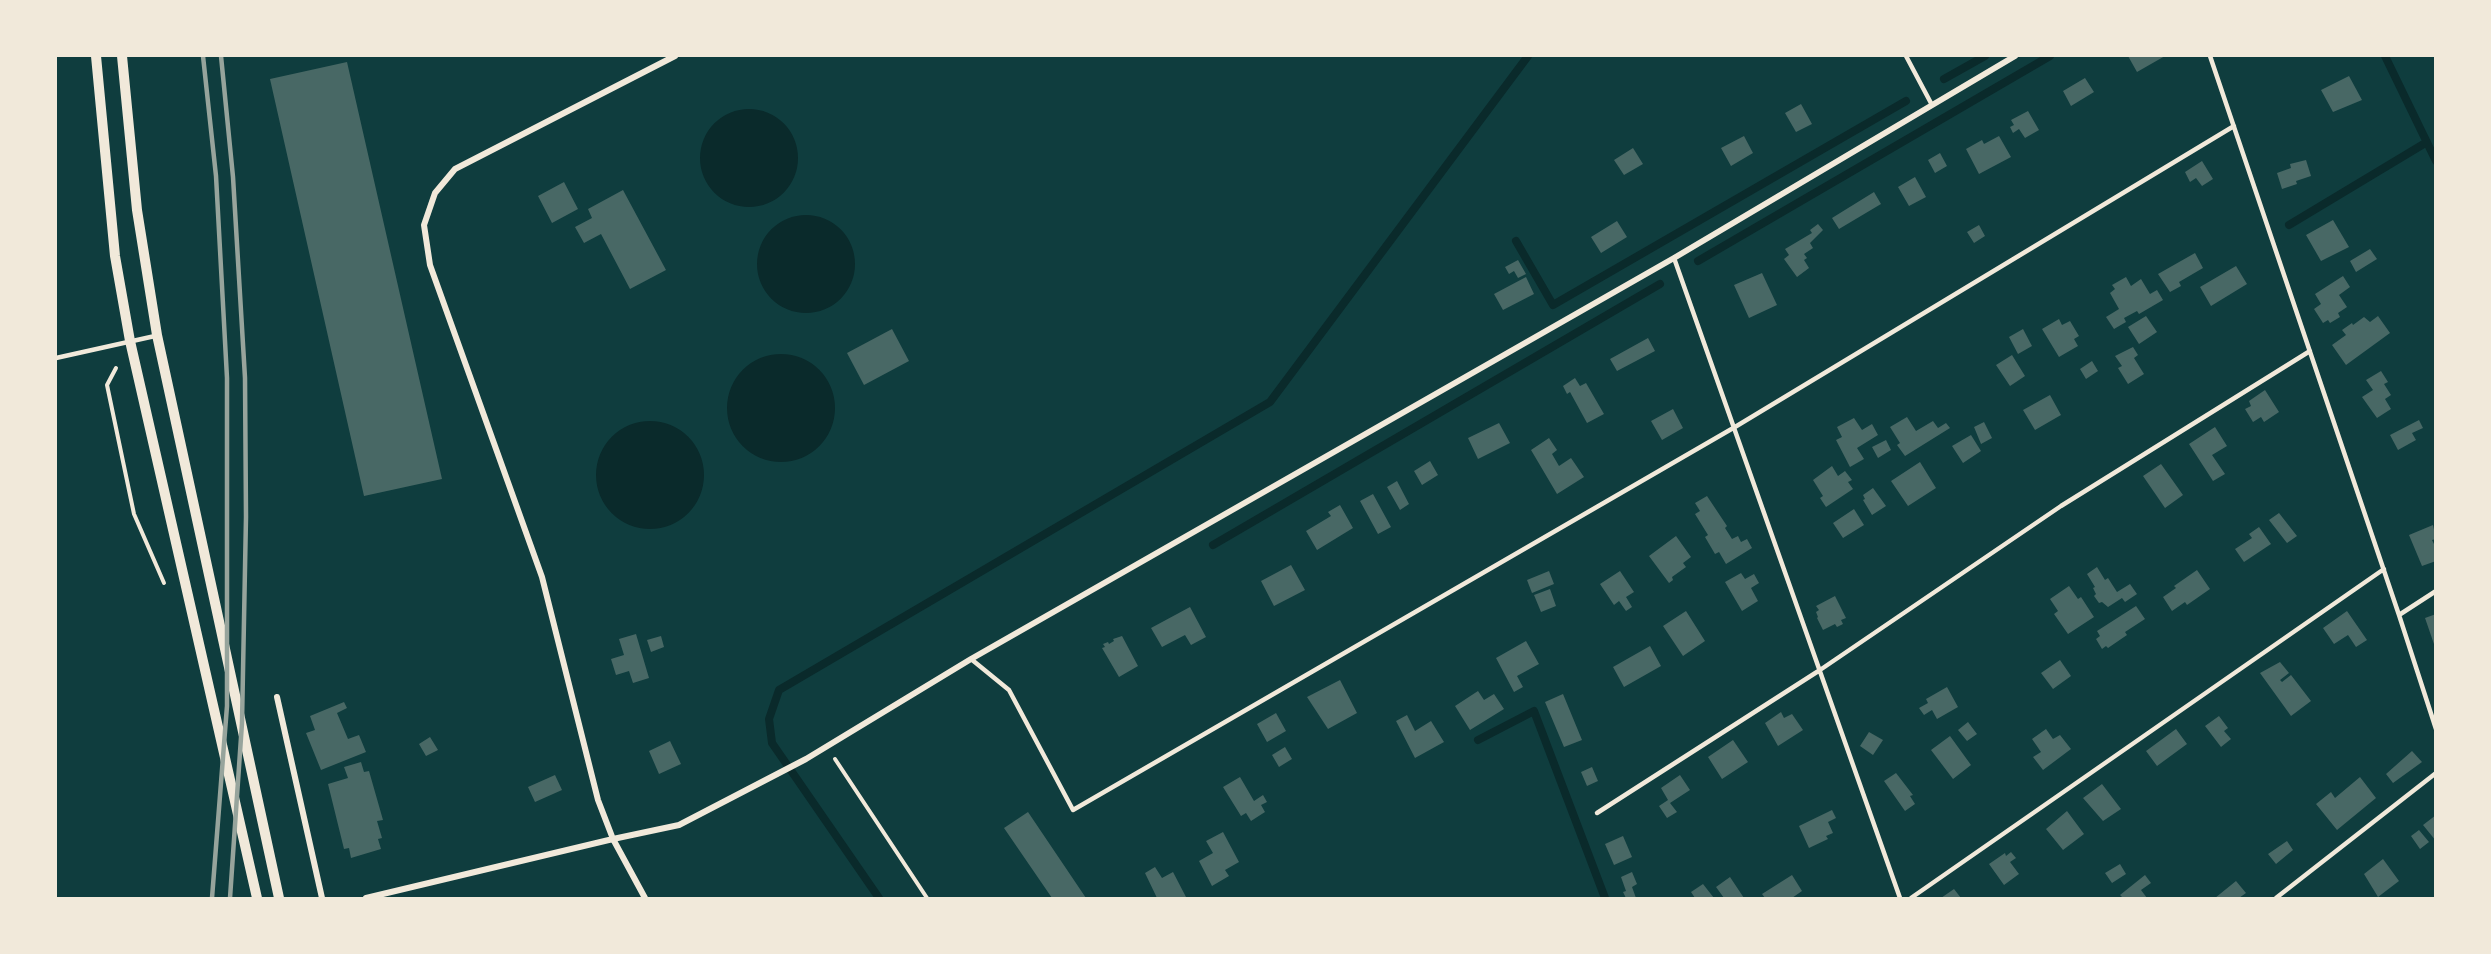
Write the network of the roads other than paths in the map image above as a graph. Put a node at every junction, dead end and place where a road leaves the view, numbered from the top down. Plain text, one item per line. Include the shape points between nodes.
1 (96, 56) edge
2 (122, 56) edge
3 (675, 56) edge
4 (1906, 56) edge
5 (2014, 56) edge
6 (2210, 56) edge
7 (1932, 105) junction
8 (2234, 126) junction
9 (1674, 258) junction
10 (157, 335) junction
11 (130, 341) junction
12 (2310, 351) junction
13 (56, 358) edge
14 (1735, 427) junction
15 (2384, 569) junction
16 (2436, 591) edge
17 (2400, 615) junction
18 (971, 659) junction
19 (1820, 670) junction
20 (277, 697) dead end
21 (2436, 729) edge
22 (2436, 773) edge
23 (1597, 813) dead end
24 (613, 839) junction
25 (257, 898) edge
26 (279, 898) edge
27 (322, 898) edge
28 (366, 898) edge
29 (645, 898) edge
30 (1900, 898) edge
31 (1911, 898) edge
32 (2276, 898) edge

1 - 11 street via 115,256
2 - 10 street via 137,210
3 - 24 street via 455,169 435,193 424,225 430,266 542,577 598,800
4 - 7 lane
5 - 7 street
6 - 8 lane
7 - 9 street
8 - 12 lane
8 - 14 lane
9 - 14 lane
9 - 18 street
10 - 11 lane
10 - 26 street
11 - 13 lane
11 - 25 street
12 - 15 lane
12 - 19 lane via 2061,506
14 - 18 lane via 1073,810 1010,690
14 - 19 lane
15 - 17 lane
15 - 31 lane
16 - 17 lane
17 - 21 lane
18 - 24 street via 806,759 679,825
19 - 23 lane
19 - 30 lane
20 - 27 street
22 - 32 lane
24 - 28 street
24 - 29 street

